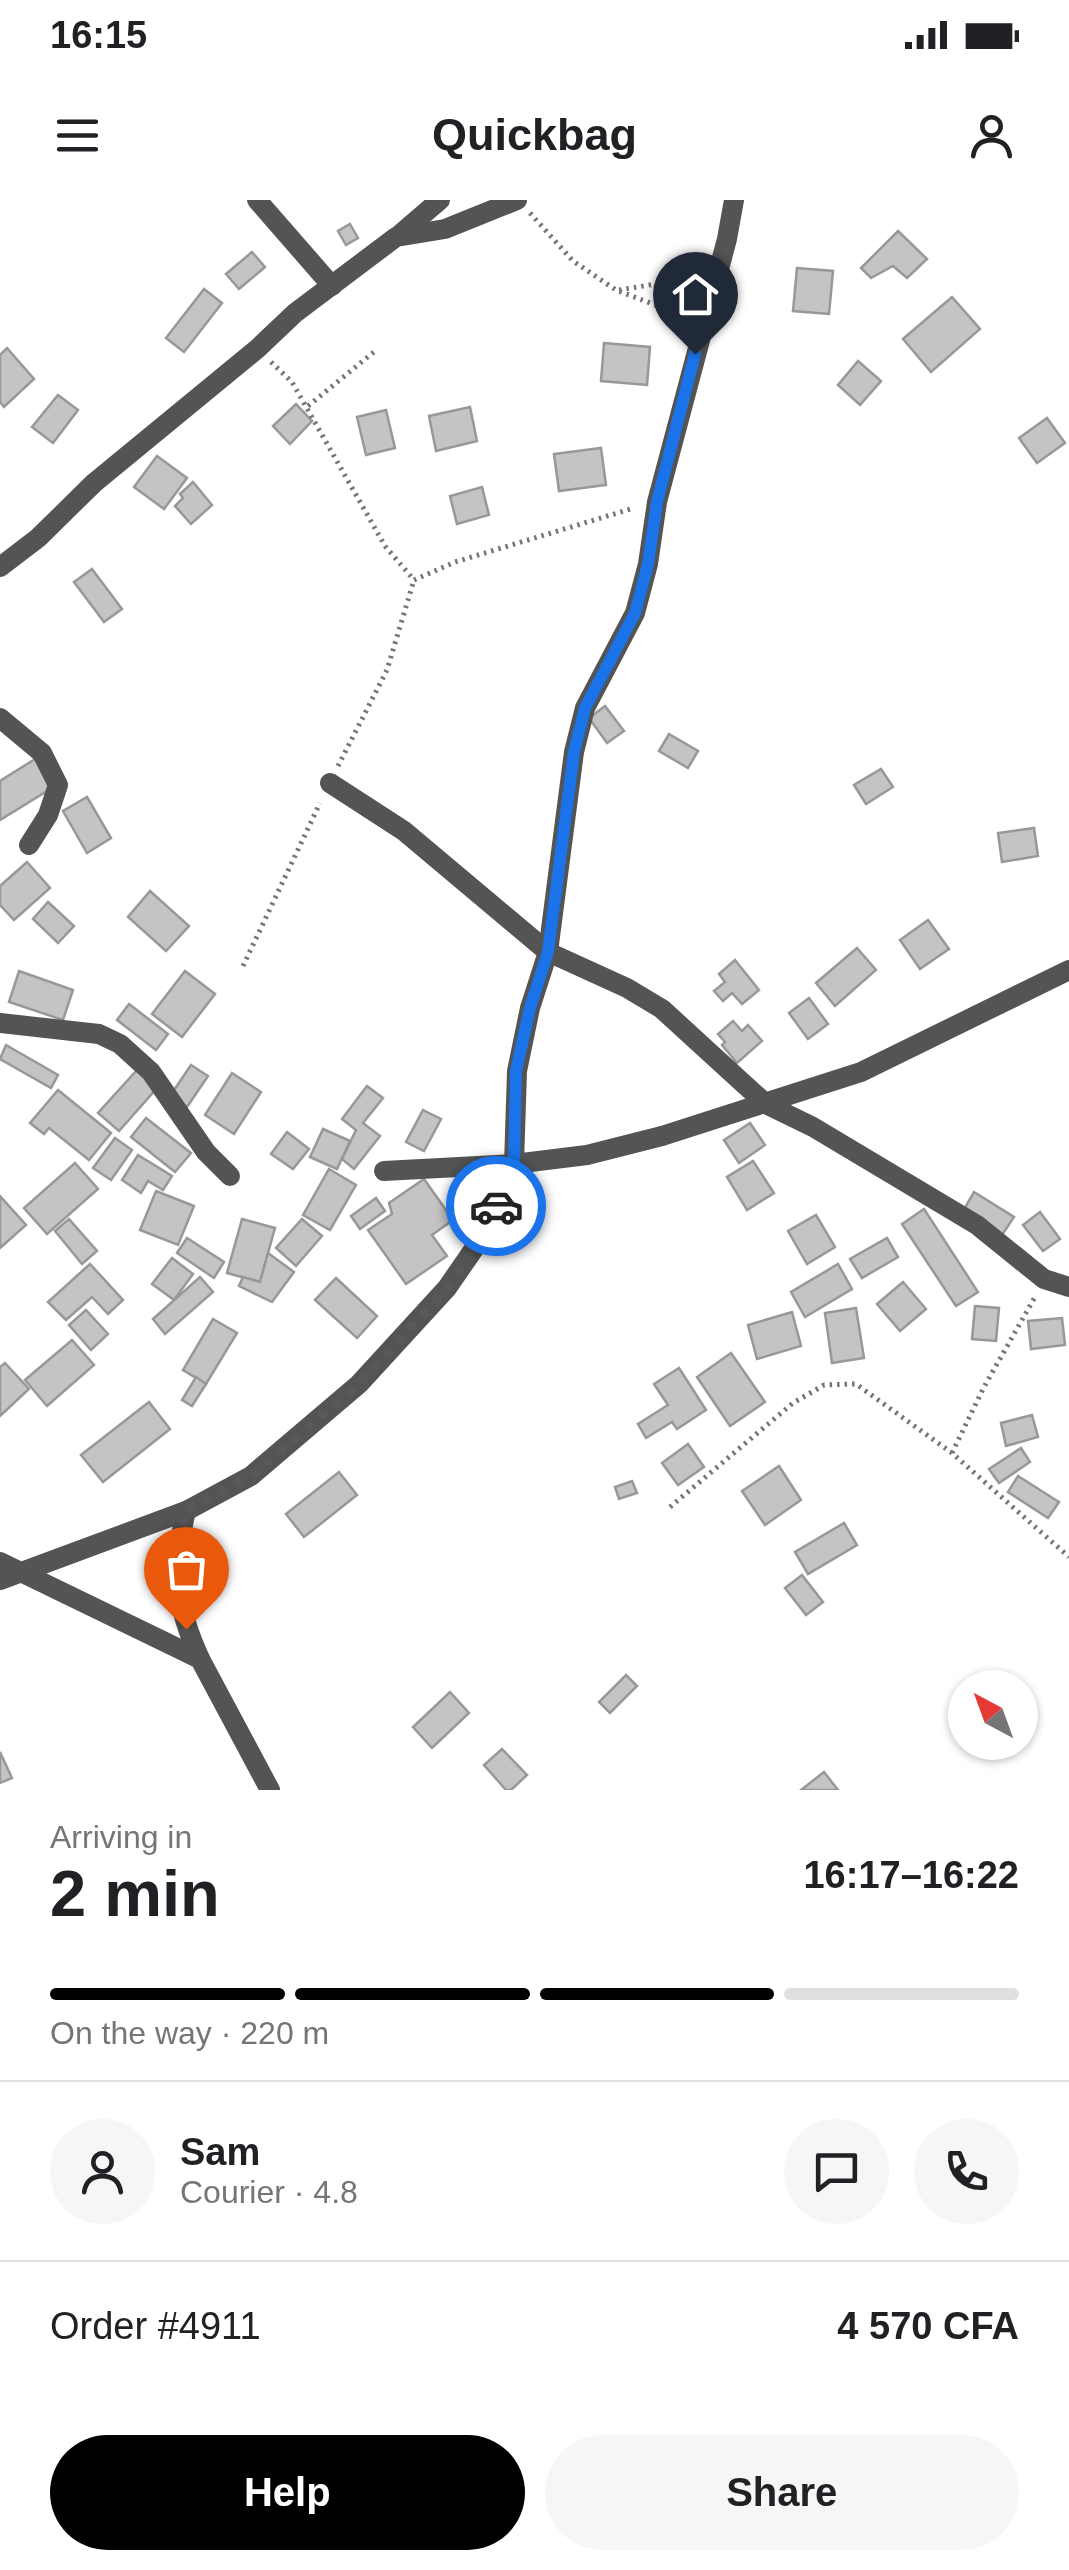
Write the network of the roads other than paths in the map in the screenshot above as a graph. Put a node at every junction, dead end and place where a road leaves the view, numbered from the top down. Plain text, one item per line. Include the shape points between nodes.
1 (258, 200) edge
2 (440, 200) edge
3 (734, 200) edge
4 (523, 206) edge
5 (396, 237) junction
6 (332, 286) junction
7 (0, 567) edge
8 (0, 718) edge
9 (330, 783) dead end
10 (28, 844) dead end
11 (548, 952) junction
12 (1069, 970) edge
13 (0, 1023) edge
14 (766, 1104) junction
15 (514, 1164) junction
16 (384, 1170) dead end
17 (230, 1176) dead end
18 (1069, 1287) edge
19 (186, 1511) junction
20 (0, 1562) edge
21 (10, 1576) edge
22 (200, 1659) junction
23 (270, 1790) edge

1 - 6 street
2 - 5 street
3 - 11 street via 635,613 585,708 574,752
4 - 5 street
5 - 6 street
6 - 7 street
8 - 10 street via 42,754 58,785
9 - 11 street via 404,831
11 - 14 street via 662,1009
11 - 15 street via 516,1071
12 - 14 street via 861,1072
13 - 17 street via 99,1034 120,1044 151,1072
14 - 15 street via 587,1154
14 - 18 street via 977,1225 1044,1279
15 - 16 street
15 - 19 street via 485,1233 447,1288 359,1384 251,1476
19 - 21 street
19 - 22 street via 176,1595
20 - 21 street
21 - 22 street
22 - 23 street

